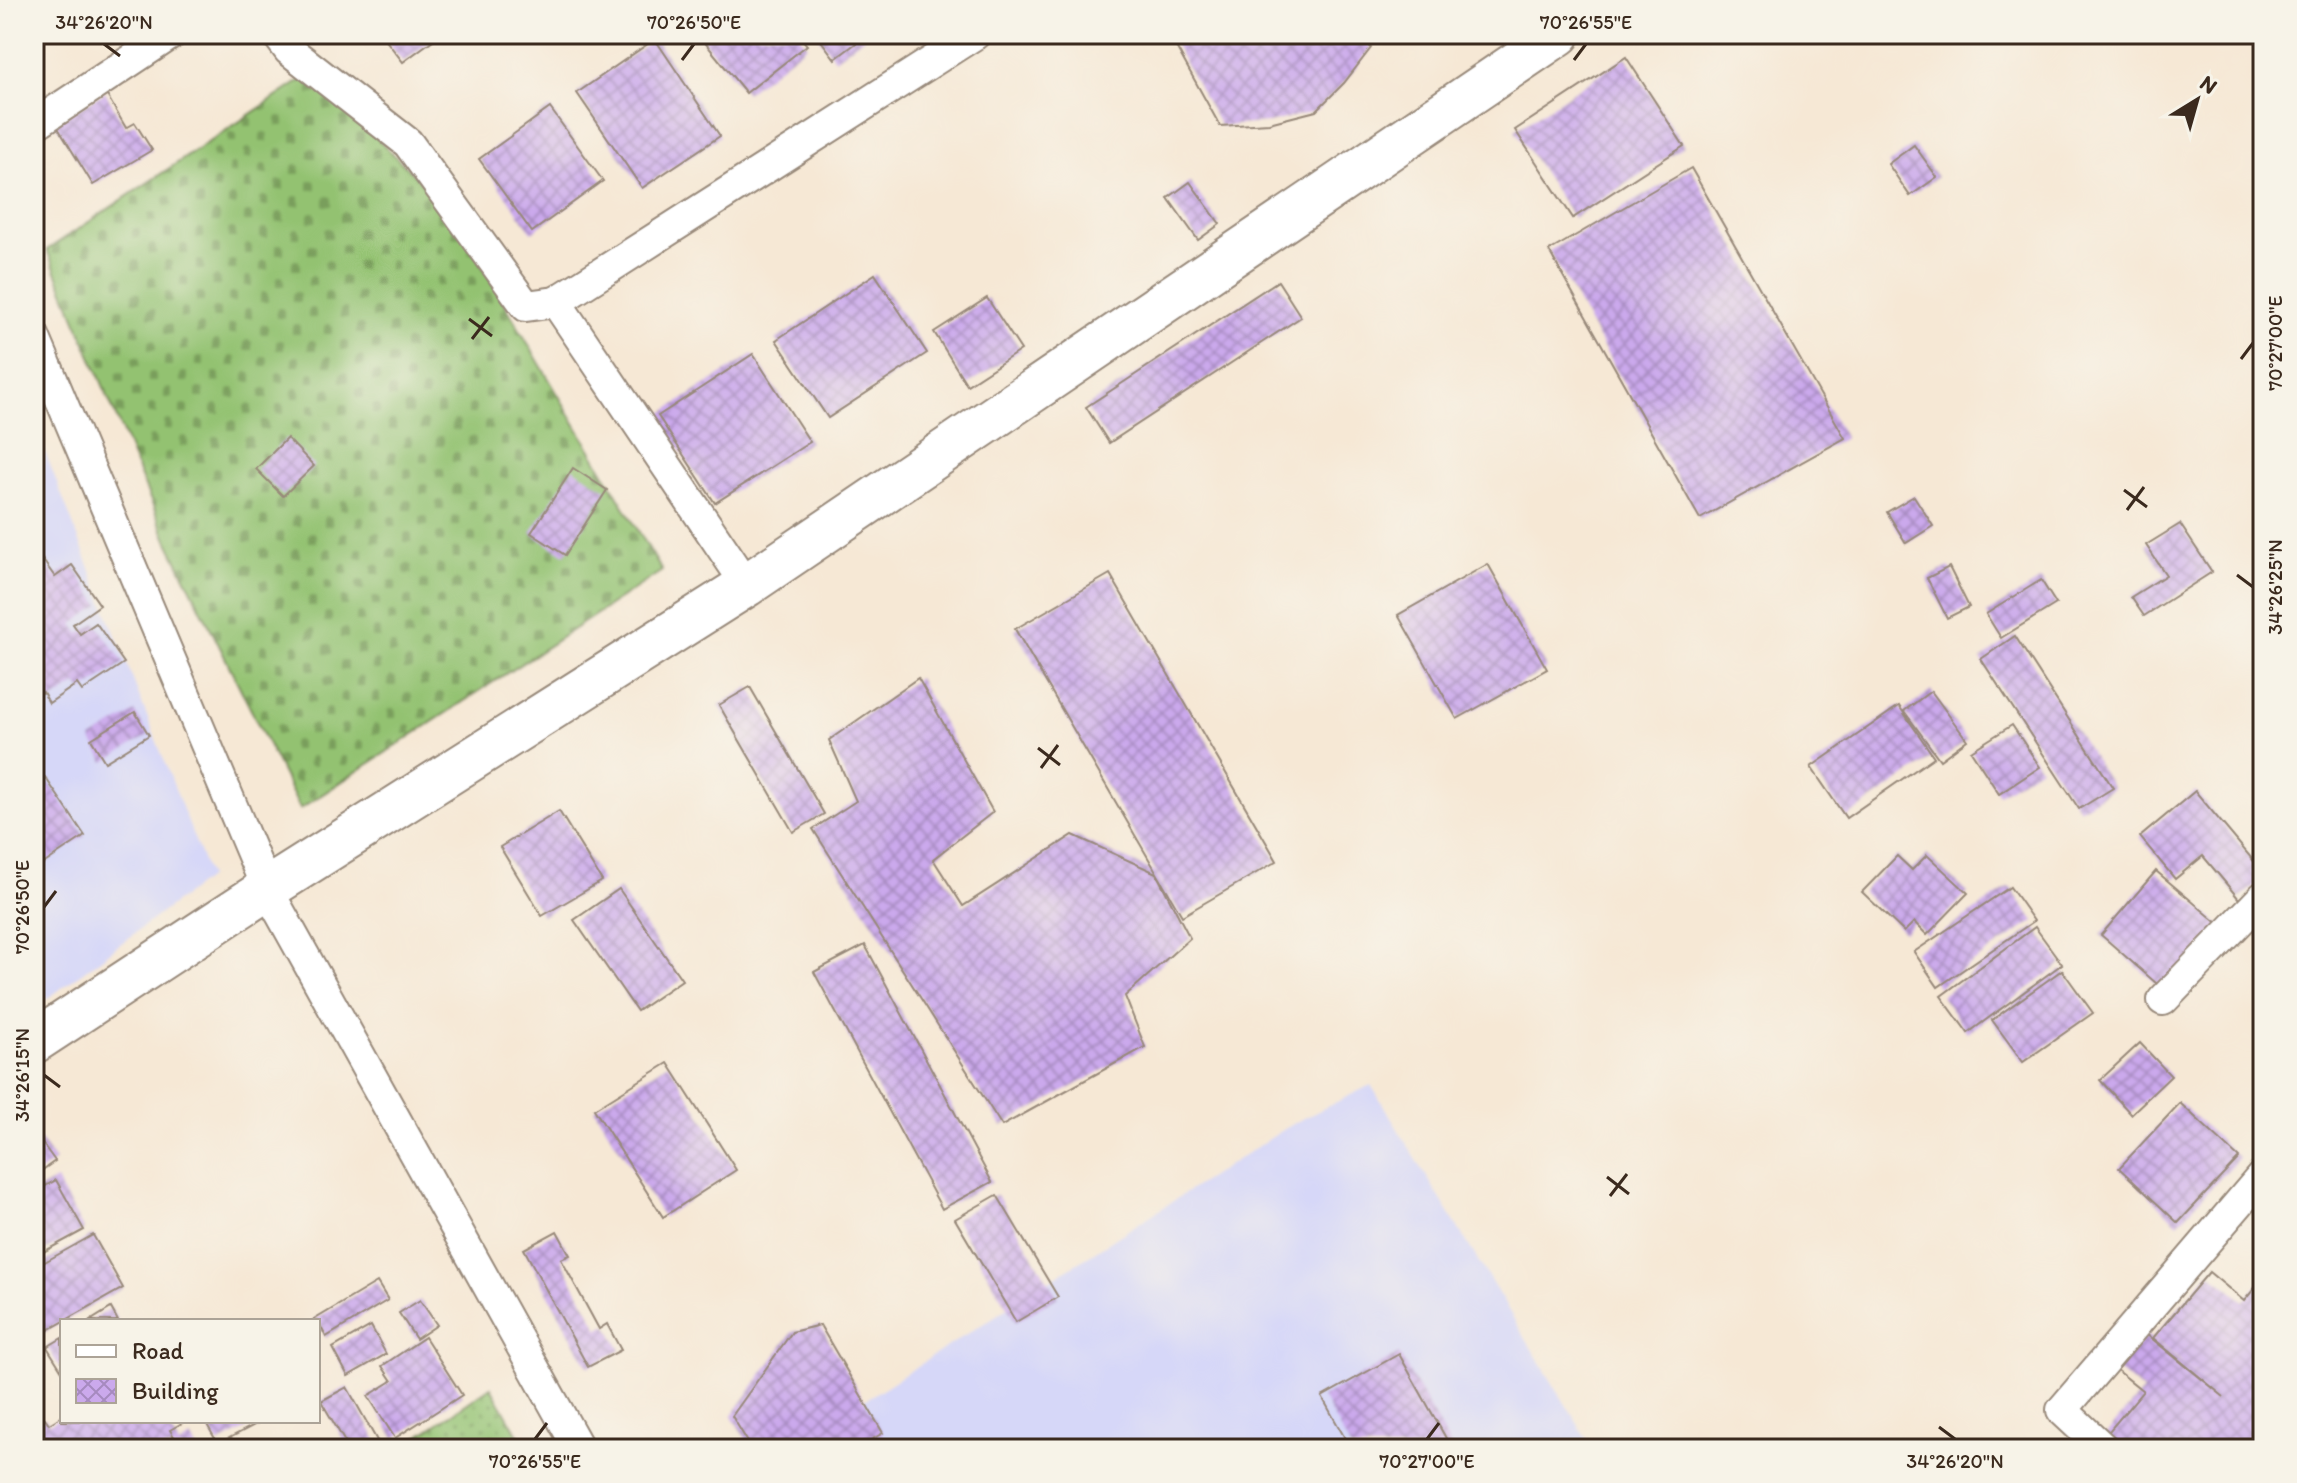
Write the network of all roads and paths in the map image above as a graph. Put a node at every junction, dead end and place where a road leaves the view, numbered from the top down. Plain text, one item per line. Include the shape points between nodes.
1 (171, 34) edge
2 (277, 34) edge
3 (975, 34) edge
4 (1559, 34) edge
5 (34, 125) edge
6 (556, 302) junction
7 (34, 336) edge
8 (747, 585) junction
9 (267, 889) junction
10 (2263, 897) edge
11 (2163, 1000) dead end
12 (34, 1042) edge
13 (2263, 1175) edge
14 (579, 1449) edge
15 (2104, 1449) edge

1 - 5 street
2 - 6 street via 289,50 408,143 526,306
3 - 6 street
4 - 8 street
6 - 8 street
7 - 9 street
8 - 9 street
9 - 12 street
9 - 14 street
10 - 11 street
13 - 15 street via 2062,1410

